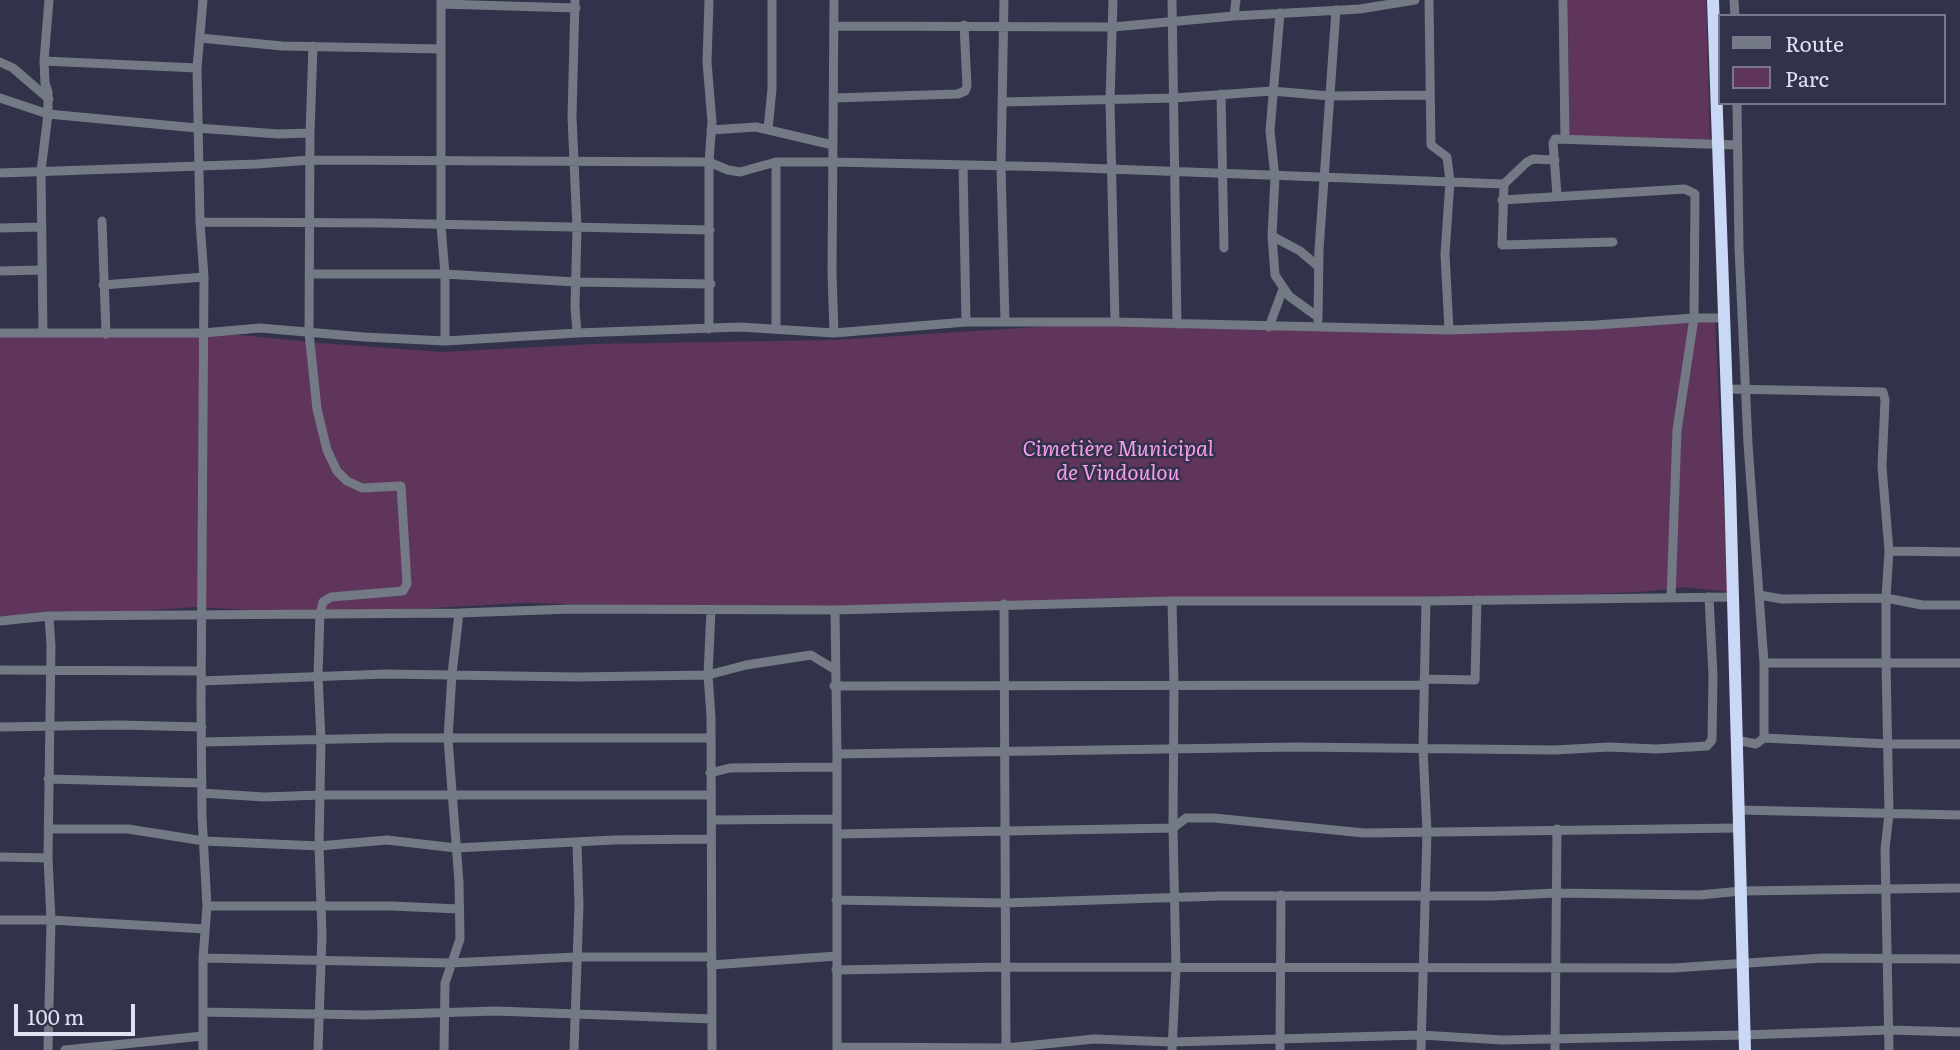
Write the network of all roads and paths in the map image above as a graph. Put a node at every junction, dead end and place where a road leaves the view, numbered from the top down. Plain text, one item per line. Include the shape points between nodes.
1 (49, 0) edge
2 (203, 0) edge
3 (709, 0) edge
4 (772, 0) edge
5 (834, 0) edge
6 (1004, 0) edge
7 (1113, 0) edge
8 (1172, 0) edge
9 (1236, 0) edge
10 (1415, 0) edge
11 (1429, 0) edge
12 (1563, 0) edge
13 (1713, 0) edge
14 (441, 2) edge
15 (575, 4) edge
16 (1359, 4) edge
17 (1336, 10) junction
18 (1280, 13) junction
19 (1234, 16) junction
20 (1171, 22) junction
21 (964, 25) junction
22 (1003, 25) junction
23 (834, 26) junction
24 (1113, 27) junction
25 (200, 38) junction
26 (313, 46) junction
27 (441, 49) junction
28 (44, 61) junction
29 (0, 62) edge
30 (197, 68) junction
31 (1272, 91) junction
32 (1221, 94) junction
33 (1330, 96) junction
34 (1428, 96) junction
35 (0, 98) edge
36 (834, 98) junction
37 (1174, 98) junction
38 (49, 99) junction
39 (1110, 100) junction
40 (1002, 102) junction
41 (1737, 105) edge
42 (48, 114) junction
43 (197, 128) junction
44 (768, 129) junction
45 (711, 130) junction
46 (310, 133) junction
47 (1565, 139) junction
48 (833, 145) junction
49 (1718, 145) junction
50 (1737, 145) junction
51 (310, 160) junction
52 (442, 160) junction
53 (1555, 160) junction
54 (576, 161) junction
55 (709, 162) junction
56 (776, 162) junction
57 (833, 162) junction
58 (200, 165) junction
59 (963, 165) junction
60 (1001, 167) junction
61 (1111, 170) junction
62 (41, 171) junction
63 (1176, 172) junction
64 (0, 173) edge
65 (1224, 175) junction
66 (1275, 177) junction
67 (1326, 177) junction
68 (1450, 181) junction
69 (1504, 184) junction
70 (1557, 195) junction
71 (1502, 200) junction
72 (102, 221) dead end
73 (200, 222) junction
74 (311, 224) junction
75 (441, 226) junction
76 (42, 227) junction
77 (0, 228) edge
78 (577, 228) junction
79 (710, 230) junction
80 (1272, 236) junction
81 (1613, 242) dead end
82 (1224, 248) dead end
83 (1319, 267) junction
84 (41, 270) junction
85 (0, 271) edge
86 (310, 274) junction
87 (445, 274) junction
88 (204, 278) junction
89 (575, 282) junction
90 (710, 284) junction
91 (103, 285) junction
92 (1283, 289) junction
93 (1318, 317) junction
94 (1694, 318) junction
95 (1725, 318) junction
96 (966, 322) junction
97 (1115, 322) junction
98 (1005, 323) junction
99 (1177, 324) junction
100 (1269, 327) junction
101 (776, 328) junction
102 (709, 329) junction
103 (1319, 329) junction
104 (1449, 330) junction
105 (203, 332) junction
106 (577, 332) junction
107 (43, 333) junction
108 (309, 333) junction
109 (834, 333) junction
110 (0, 334) edge
111 (106, 334) junction
112 (445, 341) junction
113 (1746, 388) junction
114 (1726, 389) junction
115 (1889, 551) junction
116 (1960, 552) edge
117 (1759, 595) junction
118 (1709, 597) junction
119 (1733, 597) junction
120 (1671, 598) junction
121 (1886, 598) junction
122 (1477, 600) junction
123 (1172, 601) junction
124 (1426, 601) junction
125 (1004, 604) junction
126 (1960, 604) edge
127 (711, 610) junction
128 (835, 610) junction
129 (460, 613) junction
130 (320, 614) junction
131 (202, 615) junction
132 (48, 616) junction
133 (0, 621) edge
134 (1764, 663) junction
135 (1886, 663) junction
136 (1960, 663) edge
137 (835, 669) junction
138 (0, 670) edge
139 (50, 670) junction
140 (452, 674) junction
141 (318, 675) junction
142 (708, 675) junction
143 (201, 676) junction
144 (1424, 682) junction
145 (1174, 684) junction
146 (834, 686) junction
147 (1005, 687) junction
148 (0, 727) edge
149 (202, 727) junction
150 (49, 728) junction
151 (710, 738) junction
152 (1764, 738) junction
153 (448, 739) junction
154 (321, 740) junction
155 (1737, 740) junction
156 (202, 742) junction
157 (1889, 744) junction
158 (1960, 744) edge
159 (1423, 748) junction
160 (1173, 751) junction
161 (1006, 753) junction
162 (838, 754) junction
163 (837, 767) junction
164 (710, 773) junction
165 (48, 779) junction
166 (202, 783) junction
167 (202, 793) junction
168 (321, 795) junction
169 (711, 795) junction
170 (453, 796) junction
171 (1737, 810) junction
172 (1889, 814) junction
173 (1960, 815) edge
174 (836, 819) junction
175 (711, 820) junction
176 (1173, 828) junction
177 (1738, 828) junction
178 (1557, 829) junction
179 (48, 830) junction
180 (1004, 831) junction
181 (1427, 832) junction
182 (837, 834) junction
183 (711, 839) junction
184 (204, 841) junction
185 (577, 843) junction
186 (319, 846) junction
187 (456, 848) junction
188 (0, 857) edge
189 (48, 858) junction
190 (1885, 888) junction
191 (1960, 888) edge
192 (1741, 891) junction
193 (1556, 893) junction
194 (1281, 895) junction
195 (1426, 896) junction
196 (1174, 899) junction
197 (836, 900) junction
198 (1004, 903) junction
199 (206, 906) junction
200 (321, 908) junction
201 (459, 909) junction
202 (0, 920) edge
203 (51, 920) junction
204 (205, 929) junction
205 (837, 956) junction
206 (576, 957) junction
207 (1888, 957) junction
208 (203, 958) junction
209 (1960, 959) edge
210 (320, 960) junction
211 (711, 961) junction
212 (450, 963) junction
213 (1742, 964) junction
214 (1279, 966) junction
215 (1558, 966) junction
216 (1006, 967) junction
217 (1176, 968) junction
218 (1422, 969) junction
219 (836, 970) junction
220 (203, 1012) junction
221 (446, 1014) junction
222 (574, 1014) junction
223 (319, 1015) junction
224 (712, 1019) junction
225 (1889, 1030) junction
226 (1960, 1032) edge
227 (1421, 1035) junction
228 (1744, 1035) junction
229 (203, 1036) junction
230 (1555, 1038) junction
231 (1280, 1045) edge
232 (1172, 1046) edge
233 (837, 1048) edge
234 (1006, 1049) edge
235 (48, 1050) edge
236 (65, 1050) edge
237 (203, 1050) edge
238 (318, 1050) edge
239 (444, 1050) edge
240 (574, 1050) edge
241 (712, 1050) edge
242 (1421, 1050) edge
243 (1555, 1050) edge
244 (1745, 1050) edge
245 (1889, 1050) edge

1 - 28 street
2 - 25 street
3 - 45 street
4 - 44 street
5 - 23 street
6 - 22 street
7 - 24 street
8 - 20 street
9 - 19 street
10 - 16 street
11 - 34 street
12 - 47 street
13 - 49 highway
14 - 15 street
14 - 27 street
15 - 54 street via 572,93
16 - 17 street
17 - 18 street
17 - 33 street
18 - 19 street
18 - 31 street
19 - 20 street
20 - 24 street
20 - 37 street
21 - 22 street
21 - 23 street
21 - 36 street via 965,91
22 - 24 street
22 - 40 street
23 - 36 street
24 - 39 street
25 - 26 street
25 - 30 street
26 - 27 street
26 - 46 street
27 - 52 street
28 - 30 street
28 - 38 street
29 - 38 street
30 - 43 street
31 - 32 street
31 - 33 street
31 - 66 street
32 - 37 street
32 - 65 street
33 - 34 street
33 - 67 street
34 - 68 street via 1431,145 1447,157
35 - 42 street
36 - 48 street
37 - 39 street
37 - 63 street
38 - 42 street
39 - 40 street
39 - 61 street
40 - 60 street
41 - 50 street
42 - 43 street
42 - 62 street
43 - 46 street
43 - 58 street
44 - 45 street
44 - 48 street
45 - 55 street
46 - 51 street
47 - 49 street
47 - 53 street via 1553,141
48 - 57 street
49 - 50 street
49 - 95 highway
50 - 113 street
51 - 52 street
51 - 58 street
51 - 74 street
52 - 54 street
52 - 75 street
53 - 69 street via 1533,159
53 - 70 street
54 - 55 street
54 - 78 street
55 - 56 street via 740,172
55 - 79 street
56 - 57 street
56 - 101 street
57 - 59 street
57 - 109 street
58 - 62 street
58 - 73 street
59 - 60 street
59 - 96 street
60 - 61 street
60 - 98 street
61 - 63 street
61 - 97 street
62 - 64 street
62 - 76 street
63 - 65 street
63 - 99 street
65 - 66 street
65 - 82 street
66 - 67 street
66 - 80 street
67 - 68 street
67 - 83 street
68 - 69 street
68 - 104 street via 1445,254
69 - 71 street
70 - 71 street
70 - 94 street via 1692,191 1696,198
71 - 81 street via 1502,245
72 - 91 street
73 - 74 street
73 - 88 street
74 - 75 street
74 - 86 street
75 - 78 street
75 - 87 street
76 - 77 street
76 - 84 street
78 - 79 street
78 - 89 street
79 - 90 street
80 - 83 street
80 - 92 street via 1275,275
83 - 93 street
84 - 85 street
84 - 107 street
86 - 87 street
86 - 108 street
87 - 89 street
87 - 112 street
88 - 91 street
88 - 105 street
89 - 90 street
89 - 106 street
90 - 102 street
91 - 111 street
92 - 93 street
92 - 100 street
93 - 103 street
94 - 95 street
94 - 104 street
94 - 120 street via 1677,430
95 - 114 highway
96 - 98 street
96 - 109 street
97 - 98 street
97 - 99 street
99 - 100 street
100 - 103 street
101 - 102 street
101 - 109 street
102 - 106 street
103 - 104 street
105 - 108 street via 260,328
105 - 111 street
105 - 131 street
106 - 112 street
107 - 110 street
107 - 111 street
108 - 112 street
108 - 130 street via 317,409 337,471 362,488 401,486 407,584 403,591 331,597 323,602
113 - 114 street
113 - 115 street via 1883,393 1882,467
113 - 117 street
114 - 119 highway
115 - 116 street
115 - 121 street
117 - 121 street
117 - 134 street
118 - 119 street
118 - 120 street
118 - 159 street via 1713,676 1712,740 1707,746
119 - 155 highway
120 - 122 street
121 - 126 street via 1922,605
121 - 135 street
122 - 124 street
122 - 144 street via 1475,680
123 - 124 street
123 - 125 street
123 - 145 street
124 - 144 street
125 - 128 street
125 - 147 street
127 - 128 street
127 - 129 street
127 - 142 street
128 - 137 street
129 - 130 street
129 - 140 street
130 - 131 street
130 - 141 street
131 - 132 street
131 - 143 street
132 - 133 street
132 - 139 street
134 - 135 street
134 - 152 street
135 - 136 street
135 - 157 street
137 - 142 street via 811,654
137 - 146 street
138 - 139 street
139 - 143 street
139 - 150 street
140 - 141 street
140 - 142 street
140 - 153 street
141 - 143 street
141 - 154 street
142 - 151 street
143 - 149 street
144 - 145 street
144 - 159 street
145 - 147 street
145 - 160 street
146 - 147 street
146 - 162 street
147 - 161 street
148 - 150 street
149 - 150 street
149 - 156 street
150 - 165 street
151 - 153 street
151 - 164 street
152 - 155 street via 1756,744
152 - 157 street
153 - 154 street
153 - 170 street
154 - 156 street
154 - 168 street
155 - 171 highway
156 - 166 street
157 - 158 street
157 - 172 street
159 - 160 street
159 - 181 street
160 - 161 street
160 - 176 street
161 - 162 street
161 - 180 street
162 - 163 street
163 - 164 street via 730,768
163 - 174 street
164 - 169 street
165 - 166 street
165 - 179 street
166 - 167 street
167 - 168 street
167 - 184 street
168 - 170 street
168 - 186 street
169 - 170 street
169 - 175 street
170 - 187 street
171 - 172 street
171 - 177 highway
172 - 173 street
172 - 190 street
174 - 175 street
174 - 182 street
175 - 183 street
176 - 180 street
176 - 181 street via 1185,818 1214,818 1364,834
176 - 196 street
177 - 178 street
177 - 192 highway
178 - 181 street
178 - 193 street
179 - 184 street via 128,829
179 - 189 street
180 - 182 street
180 - 198 street
181 - 195 street
182 - 197 street
183 - 185 street
183 - 211 street
184 - 186 street
184 - 199 street
185 - 187 street
185 - 206 street
186 - 187 street via 387,840
186 - 200 street
187 - 201 street
188 - 189 street
189 - 203 street
190 - 191 street
190 - 192 street
190 - 207 street
192 - 193 street via 1700,895
192 - 213 highway
193 - 195 street
193 - 215 street
194 - 195 street
194 - 196 street
194 - 214 street
195 - 218 street
196 - 198 street
196 - 217 street
197 - 198 street
197 - 205 street
198 - 216 street
199 - 200 street
199 - 204 street
200 - 201 street
200 - 210 street
201 - 212 street via 459,946
202 - 203 street
203 - 204 street
203 - 235 street
204 - 208 street
205 - 211 street
205 - 219 street
206 - 211 street
206 - 212 street
206 - 222 street
207 - 209 street
207 - 213 street
207 - 225 street
208 - 210 street
208 - 220 street
210 - 212 street
210 - 223 street
211 - 224 street
212 - 221 street
213 - 215 street
213 - 228 highway
214 - 217 street
214 - 218 street
214 - 231 street
215 - 218 street
215 - 230 street
216 - 217 street
216 - 219 street
216 - 234 street
217 - 232 street
218 - 227 street
219 - 233 street
220 - 223 street
220 - 229 street
221 - 222 street
221 - 223 street
221 - 239 street
222 - 224 street
222 - 240 street
223 - 238 street
224 - 241 street
225 - 226 street
225 - 228 street
225 - 245 street
227 - 230 street
227 - 231 street
227 - 242 street
228 - 230 street
228 - 244 highway
229 - 236 street
229 - 237 street
230 - 243 street
231 - 232 street
232 - 234 street via 1094,1039
233 - 234 street

